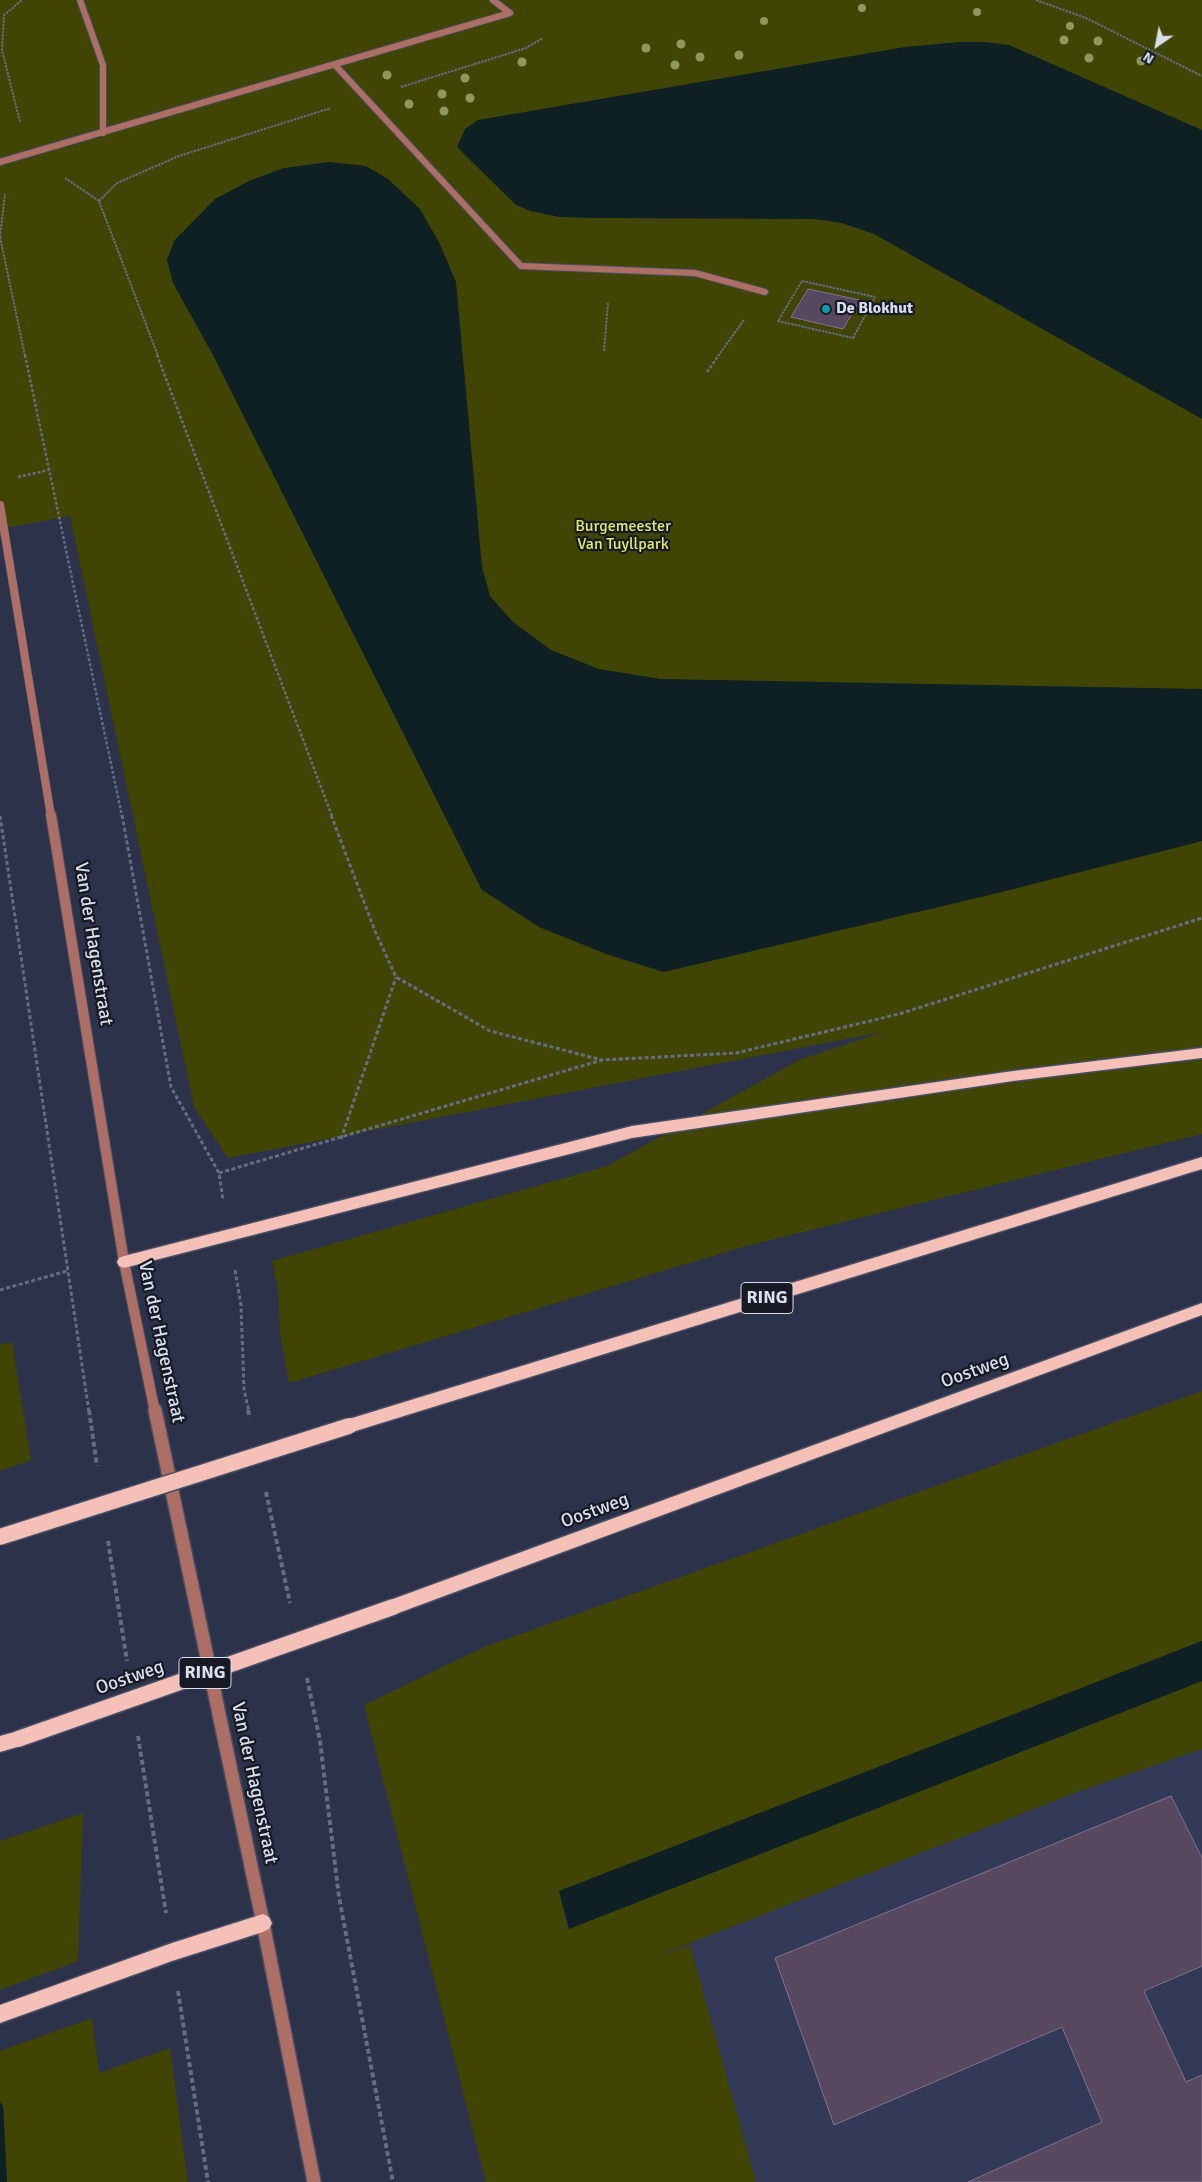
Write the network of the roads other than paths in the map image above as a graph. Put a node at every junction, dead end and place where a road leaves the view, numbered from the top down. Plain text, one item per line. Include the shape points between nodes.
1 (80, 0) edge
2 (493, 0) edge
3 (335, 65) junction
4 (102, 133) junction
5 (0, 162) edge
6 (765, 292) dead end
7 (0, 505) edge
8 (1202, 1053) edge
9 (1202, 1163) edge
10 (124, 1262) junction
11 (1202, 1309) edge
12 (0, 1537) edge
13 (0, 1744) edge
14 (263, 1923) junction
15 (0, 2014) edge
16 (314, 2182) edge

1 - 4 street via 103,65
2 - 3 street via 510,13
3 - 4 street
3 - 6 street via 521,266 695,273
4 - 5 street
7 - 10 street, Van der Hagenstraat
8 - 10 main road via 1013,1076 632,1132
9 - 12 main road, RING, bridge
10 - 14 street, Van der Hagenstraat
11 - 13 main road, Oostweg / RING, bridge via 392,1607
14 - 15 main road
14 - 16 street, Van der Hagenstraat

